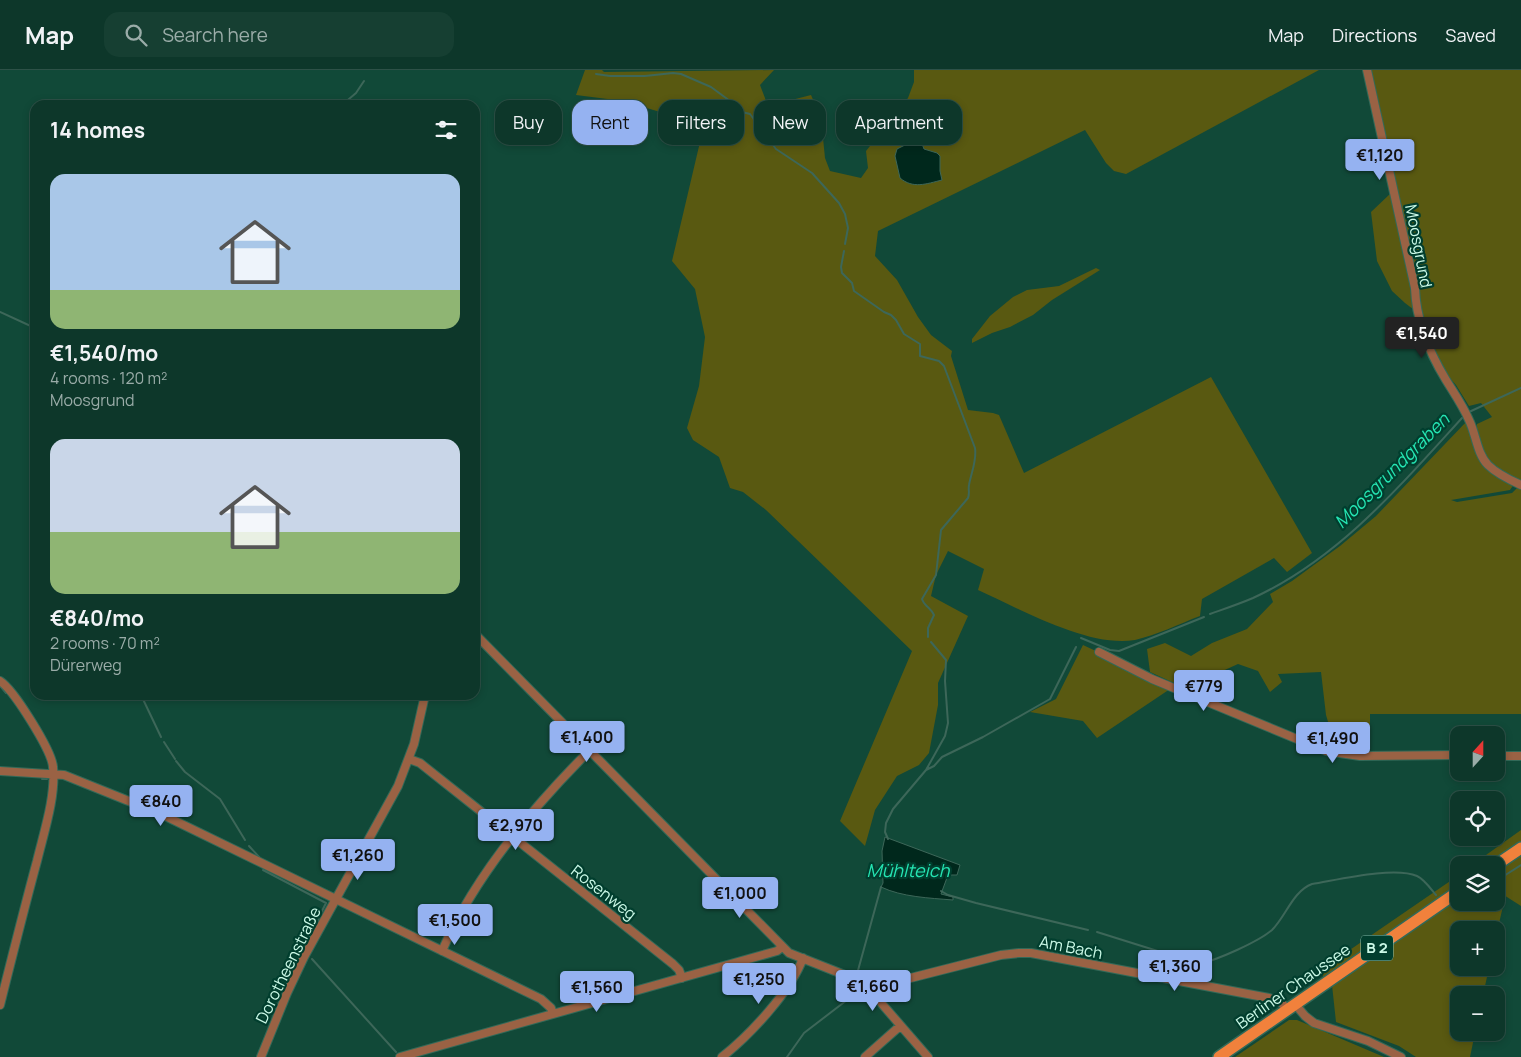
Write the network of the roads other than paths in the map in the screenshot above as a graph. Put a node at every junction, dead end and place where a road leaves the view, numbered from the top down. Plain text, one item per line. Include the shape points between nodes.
1 (1367, 70) edge
2 (1521, 485) edge
3 (480, 639) edge
4 (1099, 652) dead end
5 (0, 681) edge
6 (424, 700) edge
7 (590, 750) junction
8 (1450, 756) edge
9 (1505, 756) edge
10 (1521, 756) edge
11 (409, 759) junction
12 (0, 771) edge
13 (54, 774) junction
14 (513, 837) junction
15 (1521, 848) edge
16 (1505, 859) edge
17 (1450, 897) edge
18 (335, 900) junction
19 (782, 947) junction
20 (442, 952) junction
21 (803, 958) junction
22 (682, 978) junction
23 (877, 985) junction
24 (0, 1005) edge
25 (1291, 1007) junction
26 (553, 1014) junction
27 (900, 1026) junction
28 (261, 1057) edge
29 (400, 1057) edge
30 (722, 1057) edge
31 (865, 1057) edge
32 (928, 1057) edge
33 (1219, 1057) edge
34 (1401, 1057) edge

1 - 2 street, Moosgrund via 1424,338 1468,419 1482,456 1499,474
3 - 7 street
4 - 8 street via 1152,679 1326,751 1360,756
5 - 13 street via 12,692 44,744
6 - 11 street, Dorotheenstraße
7 - 14 street
7 - 19 street
9 - 10 street
11 - 14 street, Rosenweg via 420,763
11 - 18 street, Dorotheenstraße via 391,800
12 - 13 street
13 - 18 street via 64,775 161,814
13 - 24 street via 45,829
14 - 20 street via 484,877
14 - 22 street, Rosenweg via 673,964
15 - 16 main road
17 - 25 main road, Berliner Chaussee / B 2
18 - 20 street
18 - 28 street, Dorotheenstraße via 295,975
19 - 21 street
19 - 22 street
20 - 26 street via 541,999
21 - 23 street
21 - 30 street via 783,993
22 - 26 street
23 - 25 street, Am Bach via 889,985 1019,952 1269,998
23 - 27 street via 882,1004
25 - 33 main road, Berliner Chaussee / B 2
25 - 34 street, Am Bach via 1314,1023 1368,1041
26 - 29 street
27 - 31 street
27 - 32 street

